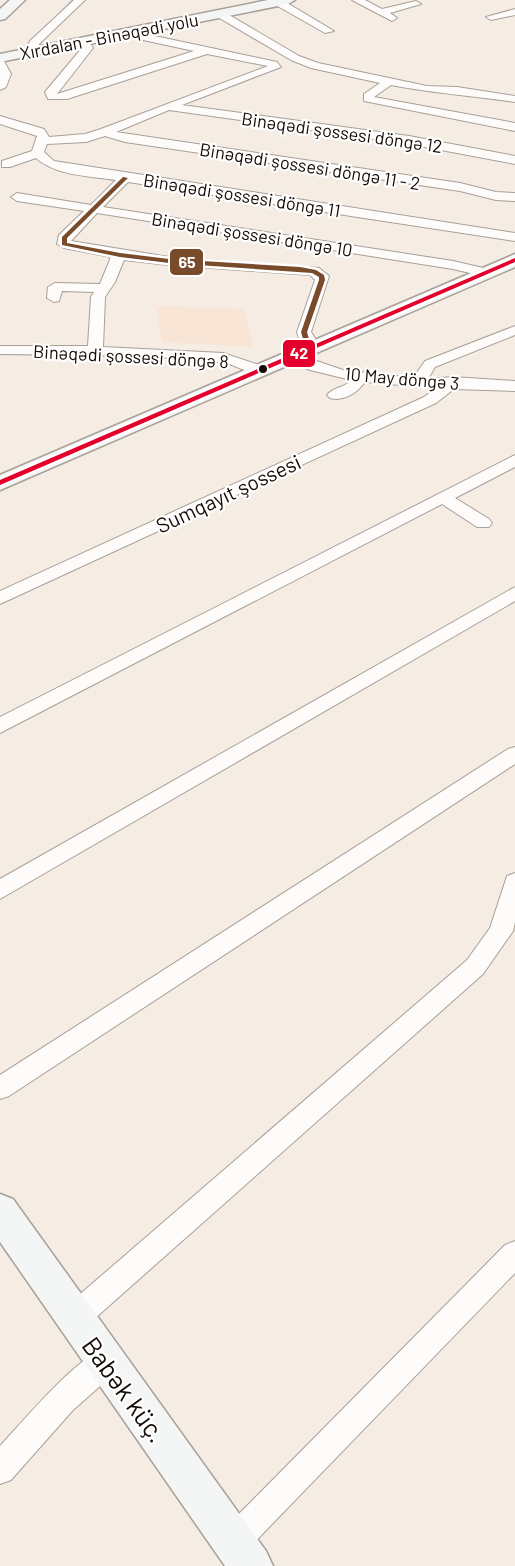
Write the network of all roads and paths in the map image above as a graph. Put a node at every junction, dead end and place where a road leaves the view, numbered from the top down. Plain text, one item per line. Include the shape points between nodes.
1 (80, 0) edge
2 (357, 0) edge
3 (283, 1) edge
4 (416, 4) dead end
5 (512, 8) edge
6 (380, 12) junction
7 (220, 14) junction
8 (491, 17) dead end
9 (392, 18) dead end
10 (132, 32) junction
11 (329, 32) dead end
12 (83, 41) junction
13 (208, 50) junction
14 (36, 51) junction
15 (0, 58) edge
16 (0, 63) edge
17 (249, 77) junction
18 (390, 81) junction
19 (265, 83) dead end
20 (0, 87) edge
21 (515, 99) edge
22 (169, 107) junction
23 (0, 120) edge
24 (15, 124) junction
25 (515, 127) edge
26 (0, 130) edge
27 (105, 132) junction
28 (41, 147) junction
29 (515, 160) edge
30 (6, 164) dead end
31 (125, 178) junction
32 (17, 197) dead end
33 (515, 197) edge
34 (94, 209) junction
35 (515, 237) edge
36 (120, 255) junction
37 (515, 260) edge
38 (487, 273) junction
39 (104, 288) junction
40 (54, 298) dead end
41 (515, 330) edge
42 (314, 348) junction
43 (0, 350) edge
44 (95, 351) junction
45 (291, 357) junction
46 (260, 370) junction
47 (361, 378) junction
48 (420, 381) junction
49 (453, 382) junction
50 (515, 386) edge
51 (335, 395) dead end
52 (515, 460) edge
53 (0, 483) edge
54 (442, 497) junction
55 (483, 523) dead end
56 (515, 593) edge
57 (0, 598) edge
58 (0, 726) edge
59 (515, 754) edge
60 (515, 882) edge
61 (0, 890) edge
62 (508, 936) edge
63 (0, 1088) edge
64 (0, 1211) edge
65 (515, 1254) edge
66 (74, 1318) junction
67 (106, 1362) junction
68 (0, 1469) edge
69 (242, 1554) edge

1 - 14 street via 34,43
2 - 6 street
3 - 7 main road, Xırdalan - Binəqədi yolu
3 - 11 street
4 - 6 street
5 - 8 street
6 - 9 street
7 - 10 main road, Xırdalan - Binəqədi yolu
7 - 18 street via 306,63
10 - 12 main road, Xırdalan - Binəqədi yolu
10 - 13 street
12 - 13 street via 88,48 51,92 52,97 63,97
12 - 14 main road, Xırdalan - Binəqədi yolu
13 - 17 street via 275,65
14 - 15 main road, Xırdalan - Binəqədi yolu
16 - 20 street via 5,74
17 - 19 street
17 - 22 street
18 - 21 street
18 - 25 street via 368,99
22 - 27 street
22 - 29 street, Binəqədi şossesi döngə 12 via 409,140
23 - 24 street, Binəqədi şossesi döngə 11
24 - 26 street
24 - 28 street, Binəqədi şossesi döngə 11 via 39,132 43,136
27 - 28 street
27 - 33 street, Binəqədi şossesi döngə 11 - 2
28 - 30 street
28 - 31 street, Binəqədi şossesi döngə 11 via 54,166
31 - 34 street
31 - 35 street, Binəqədi şossesi döngə 11
32 - 34 street, Binəqədi şossesi döngə 10
34 - 36 street via 64,238 64,244
34 - 38 street, Binəqədi şossesi döngə 10
36 - 39 street
36 - 42 street via 320,273 322,280 304,332
37 - 38 main road
38 - 42 main road
39 - 40 street via 55,287
39 - 44 street via 96,308
41 - 48 street via 430,364
42 - 45 main road
43 - 44 street, Binəqədi şossesi döngə 8
44 - 46 street, Binəqədi şossesi döngə 8 via 223,358
45 - 46 main road
45 - 47 street, 10 May döngə 3 via 317,368
46 - 53 main road
47 - 48 street, 10 May döngə 3
47 - 51 street via 353,388
48 - 49 street, 10 May döngə 3
49 - 50 street, 10 May döngə 3
49 - 57 street, Sumqayıt şossesi via 430,400
52 - 54 street
54 - 55 street
54 - 58 street
56 - 61 street
59 - 63 street
60 - 62 street
62 - 66 street
64 - 66 main road, Babək küç.
65 - 69 street
66 - 67 main road, Babək küç.
67 - 68 street via 63,1400
67 - 69 main road, Babək küç.

